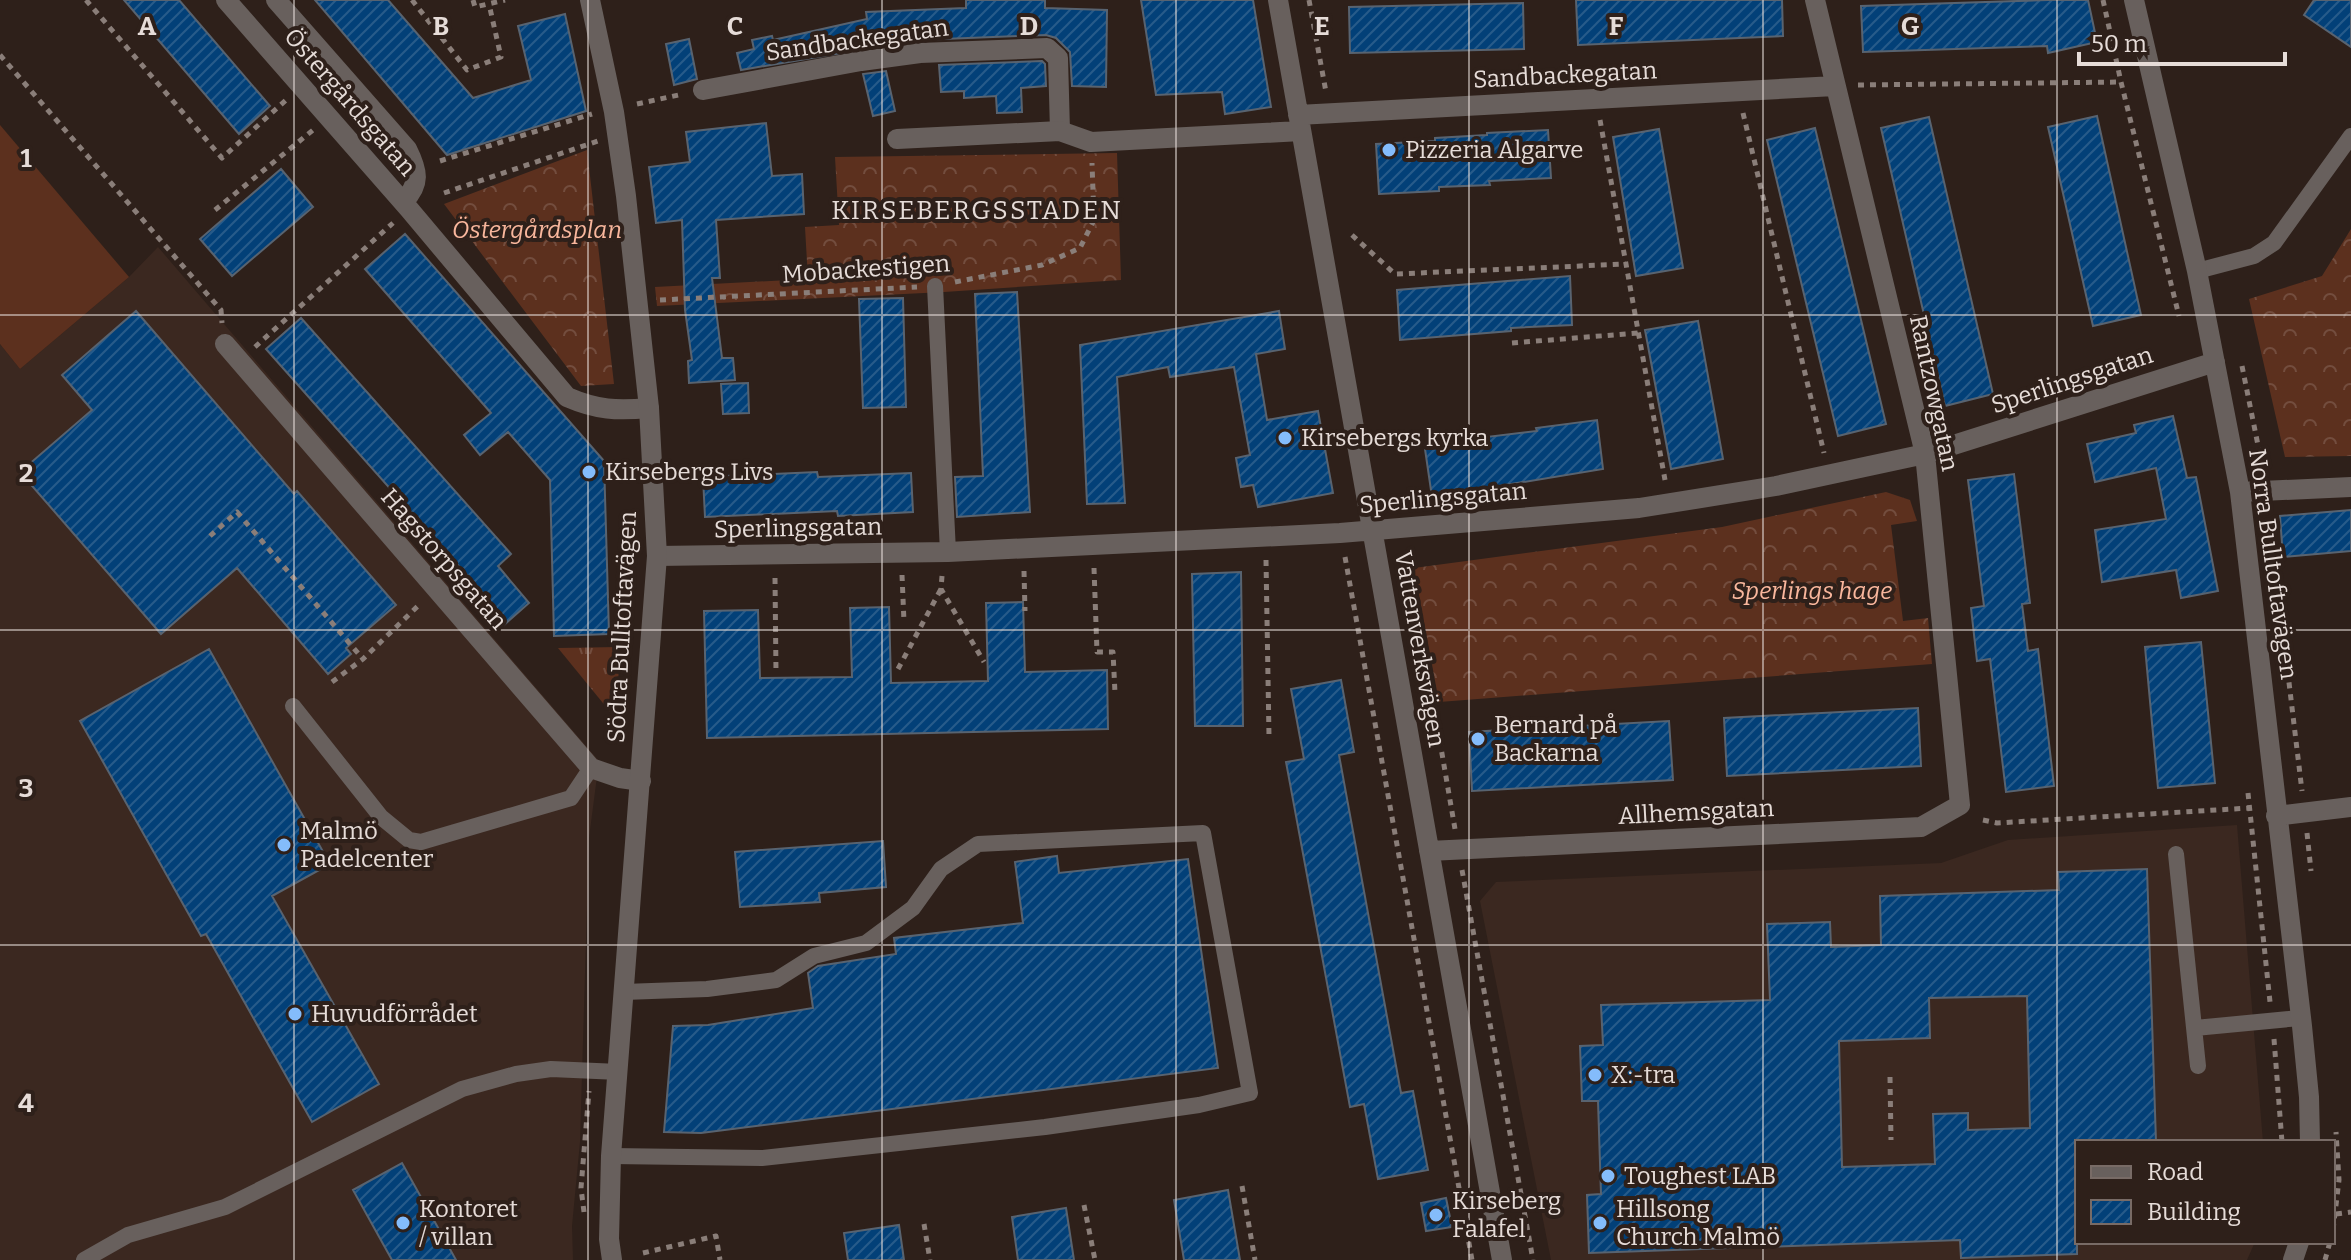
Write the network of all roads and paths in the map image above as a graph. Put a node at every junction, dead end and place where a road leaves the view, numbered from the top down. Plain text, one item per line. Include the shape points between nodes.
1 (86, 0) edge
2 (226, 0) edge
3 (276, 0) edge
4 (412, 0) edge
5 (473, 0) edge
6 (505, 0) edge
7 (590, 0) edge
8 (1278, 0) edge
9 (1309, 0) edge
10 (1815, 0) edge
11 (2103, 0) edge
12 (2134, 0) edge
13 (489, 4) junction
14 (0, 55) edge
15 (2121, 82) junction
16 (1324, 83) dead end
17 (1835, 86) junction
18 (1856, 86) dead end
19 (703, 90) joint
20 (287, 99) dead end
21 (637, 104) dead end
22 (1743, 112) dead end
23 (1600, 119) dead end
24 (1299, 123) junction
25 (314, 129) dead end
26 (1060, 131) junction
27 (2351, 136) edge
28 (897, 139) dead end
29 (598, 141) junction
30 (1091, 142) junction
31 (600, 155) dead end
32 (440, 161) dead end
33 (444, 193) dead end
34 (406, 205) junction
35 (215, 210) dead end
36 (1352, 235) dead end
37 (1626, 264) junction
38 (2197, 271) junction
39 (935, 286) junction
40 (638, 301) junction
41 (2182, 328) dead end
42 (1638, 333) junction
43 (1512, 343) dead end
44 (225, 344) joint
45 (239, 361) junction
46 (2215, 362) junction
47 (649, 408) junction
48 (1925, 454) junction
49 (1825, 456) dead end
50 (1665, 485) dead end
51 (2351, 487) edge
52 (2240, 492) junction
53 (1374, 530) junction
54 (210, 536) dead end
55 (948, 552) junction
56 (657, 556) junction
57 (1345, 557) dead end
58 (1266, 560) dead end
59 (1409, 564) dead end
60 (1094, 567) dead end
61 (1024, 571) dead end
62 (902, 574) dead end
63 (942, 576) dead end
64 (775, 578) dead end
65 (436, 589) junction
66 (941, 589) junction
67 (1025, 611) dead end
68 (904, 622) dead end
69 (363, 659) junction
70 (984, 662) dead end
71 (898, 669) dead end
72 (776, 673) dead end
73 (332, 682) dead end
74 (1115, 693) dead end
75 (293, 706) dead end
76 (1269, 736) dead end
77 (591, 768) junction
78 (641, 781) junction
79 (1960, 805) joint
80 (2351, 807) edge
81 (2276, 816) junction
82 (1983, 820) dead end
83 (1456, 836) dead end
84 (1429, 851) junction
85 (2176, 854) dead end
86 (1463, 873) dead end
87 (624, 992) junction
88 (2300, 1018) junction
89 (2272, 1021) junction
90 (2195, 1028) junction
91 (2198, 1066) dead end
92 (619, 1072) junction
93 (1890, 1077) dead end
94 (1891, 1140) dead end
95 (2282, 1140) edge
96 (2310, 1140) edge
97 (611, 1156) junction
98 (1242, 1186) dead end
99 (1084, 1205) dead end
100 (2351, 1212) edge
101 (2336, 1214) dead end
102 (924, 1224) dead end
103 (643, 1253) dead end
104 (84, 1260) edge
105 (612, 1260) edge
106 (720, 1260) edge
107 (930, 1260) edge
108 (1095, 1260) edge
109 (1255, 1260) edge
110 (1472, 1260) edge
111 (1502, 1260) edge
112 (1533, 1260) edge

1 - 20 path via 222,158
2 - 34 street, Östergårdsgatan
3 - 34 street, Östergårdsgatan via 407,149 418,176
4 - 13 path via 467,70 501,57
5 - 13 path via 475,7
6 - 13 path
7 - 40 street, Södra Bulltoftavägen via 614,112
8 - 24 street, Vattenverksvägen
9 - 16 path
10 - 17 street, Rantzowgatan
11 - 15 path
12 - 38 street, Norra Bulltoftavägen
14 - 44 path via 221,310
15 - 18 path
15 - 41 path
17 - 24 street, Sandbackegatan
17 - 48 street, Rantzowgatan
19 - 21 path
19 - 26 street, Sandbackegatan via 920,53 1047,48 1058,58
22 - 49 path
23 - 37 path
24 - 30 street, Sandbackegatan
24 - 53 street, Vattenverksvägen
25 - 35 path
26 - 28 street, Sandbackegatan
26 - 30 street, Sandbackegatan
27 - 38 lane via 2274,243 2254,256
29 - 31 path
29 - 32 path via 593,113
29 - 33 path
30 - 39 path, Mobackestigen via 1094,220 1080,248 1042,265
34 - 45 path
34 - 47 street, Östergårdsgatan via 567,397 592,407
36 - 37 path via 1395,274
37 - 42 path
38 - 46 street, Norra Bulltoftavägen
39 - 40 path, Mobackestigen
39 - 55 lane
40 - 47 street, Södra Bulltoftavägen
42 - 43 path
42 - 50 path
44 - 45 street, Hagstorpsgatan
45 - 65 street, Hagstorpsgatan
46 - 48 street, Sperlingsgatan
46 - 52 street, Norra Bulltoftavägen
47 - 56 street, Södra Bulltoftavägen
48 - 53 street, Sperlingsgatan via 1639,508
48 - 79 street, Rantzowgatan
51 - 52 street
52 - 81 street, Norra Bulltoftavägen
53 - 55 street, Sperlingsgatan
53 - 84 street, Vattenverksvägen
54 - 69 path via 237,512
55 - 56 street, Sperlingsgatan
56 - 78 street, Södra Bulltoftavägen
57 - 110 path
58 - 76 path
59 - 83 path
60 - 74 path via 1097,652 1113,652
61 - 67 path
62 - 68 path
63 - 66 path
64 - 72 path
65 - 69 path
65 - 77 street, Hagstorpsgatan
66 - 70 path
66 - 71 path
69 - 73 path
75 - 77 lane via 381,817 409,840 421,842 571,798
77 - 78 street
78 - 87 street, Södra Bulltoftavägen
79 - 84 street, Allhemsgatan via 1921,827
80 - 81 street
81 - 88 street, Norra Bulltoftavägen via 2273,838
82 - 89 path via 2250,808
84 - 111 street, Vattenverksvägen
85 - 90 lane
86 - 112 path
87 - 92 street, Södra Bulltoftavägen
87 - 97 lane via 776,980 814,956 866,943 913,908 941,869 978,844 1203,833 1250,1093 1045,1127 762,1158
88 - 89 lane
88 - 96 street, Norra Bulltoftavägen
89 - 90 lane
89 - 95 path
90 - 91 lane
92 - 97 street, Södra Bulltoftavägen
92 - 104 lane via 551,1069 462,1089 225,1207 128,1235
93 - 94 path
97 - 105 street, Södra Bulltoftavägen
98 - 109 path
99 - 108 path
100 - 101 path
102 - 107 path
103 - 106 path via 716,1236

